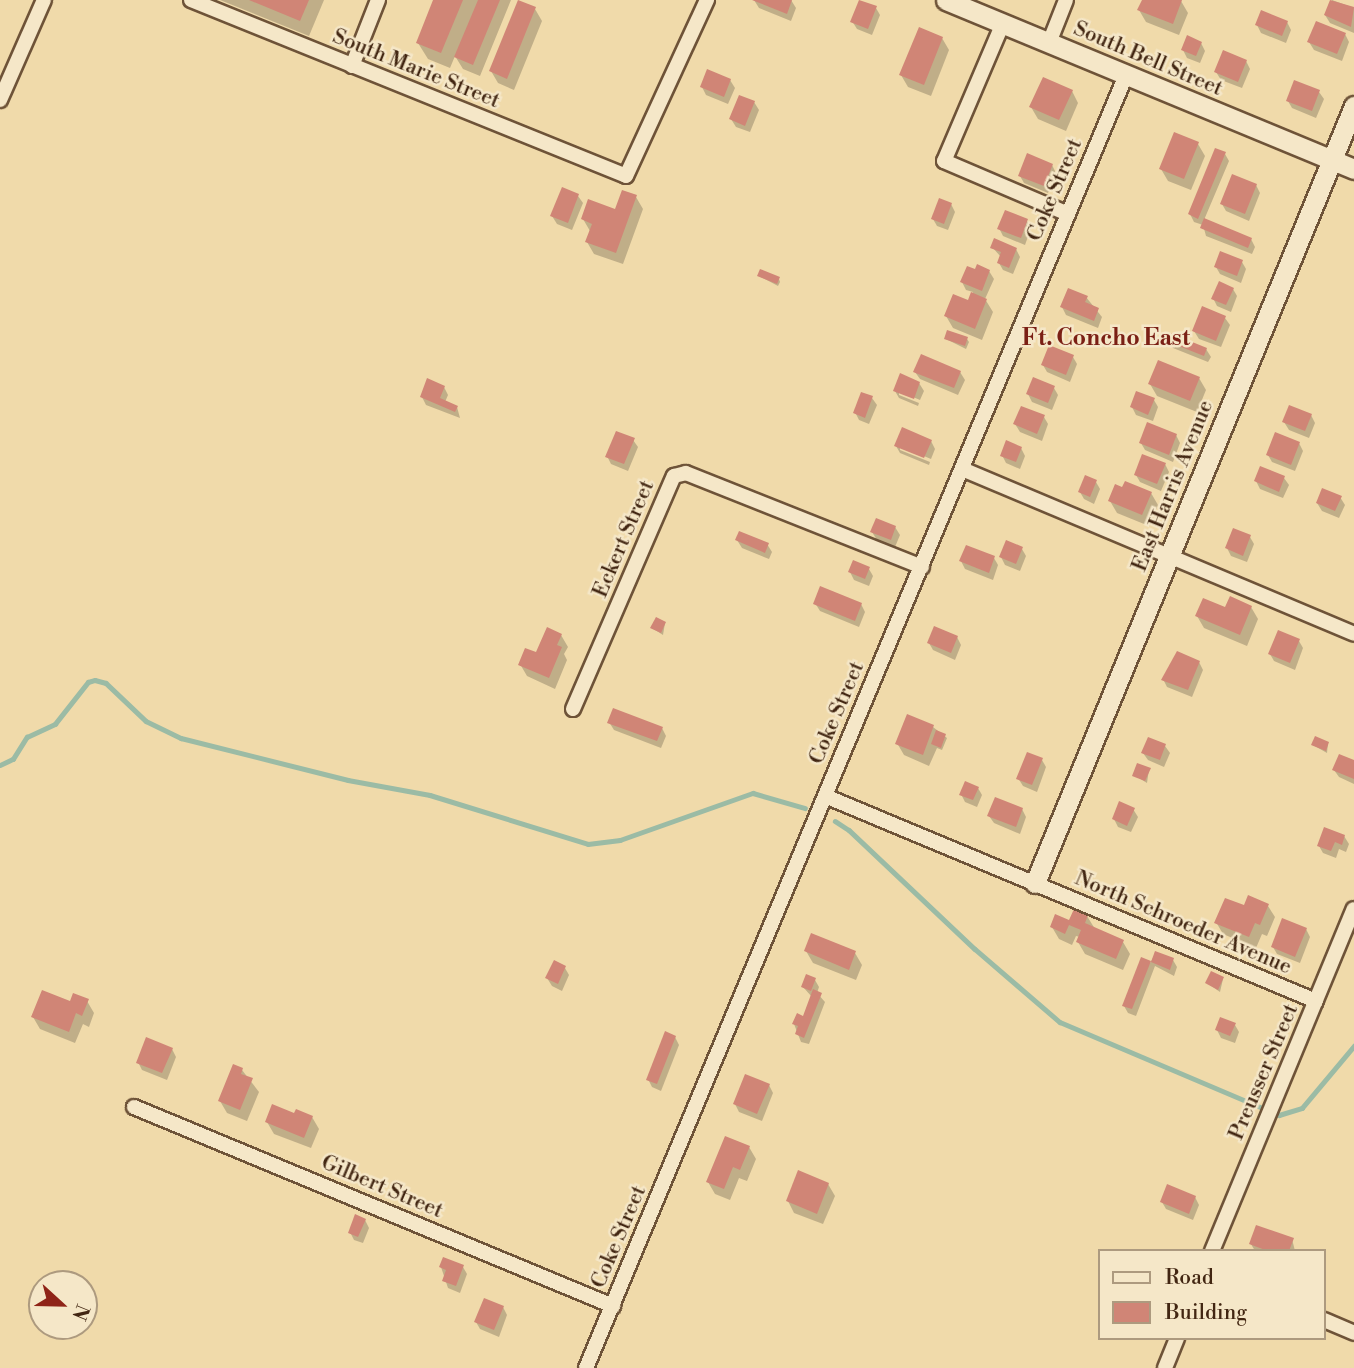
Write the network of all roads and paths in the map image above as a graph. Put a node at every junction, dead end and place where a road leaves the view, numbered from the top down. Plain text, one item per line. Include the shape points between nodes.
1 (44, 0) edge
2 (191, 0) edge
3 (377, 0) edge
4 (707, 0) edge
5 (946, 0) edge
6 (1066, 0) edge
7 (1003, 23) junction
8 (1049, 43) junction
9 (352, 66) junction
10 (1126, 75) junction
11 (0, 100) edge
12 (1354, 106) edge
13 (1332, 160) junction
14 (1354, 169) edge
15 (1068, 214) junction
16 (962, 469) junction
17 (1170, 555) junction
18 (922, 567) junction
19 (1354, 634) edge
20 (573, 709) dead end
21 (825, 796) junction
22 (1034, 883) junction
23 (1354, 909) edge
24 (1316, 1001) junction
25 (134, 1107) dead end
26 (1213, 1249) edge
27 (613, 1306) junction
28 (1326, 1321) edge
29 (1354, 1333) edge
30 (1176, 1340) edge
31 (586, 1368) edge
32 (1165, 1368) edge

1 - 11 street
2 - 9 street, South Marie Street
3 - 9 street
4 - 9 street, South Marie Street via 626,176
5 - 7 street, South Bell Street
6 - 8 street
7 - 8 street, South Bell Street
7 - 15 street via 944,161
8 - 10 street, South Bell Street
10 - 13 street, South Bell Street
10 - 15 street, Coke Street
12 - 13 street, East Harris Avenue
13 - 14 street, South Bell Street
13 - 17 street, East Harris Avenue
15 - 16 street, Coke Street
16 - 17 street
16 - 18 street, Coke Street
17 - 19 street
17 - 22 street, East Harris Avenue
18 - 20 street, Eckert Street via 686,473 674,476
18 - 21 street, Coke Street
21 - 22 street, North Schroeder Avenue
21 - 27 street, Coke Street
22 - 24 street, North Schroeder Avenue
23 - 24 street, Preusser Street
24 - 26 street, Preusser Street
25 - 27 street, Gilbert Street
27 - 31 street, Coke Street
28 - 29 street
30 - 32 street

